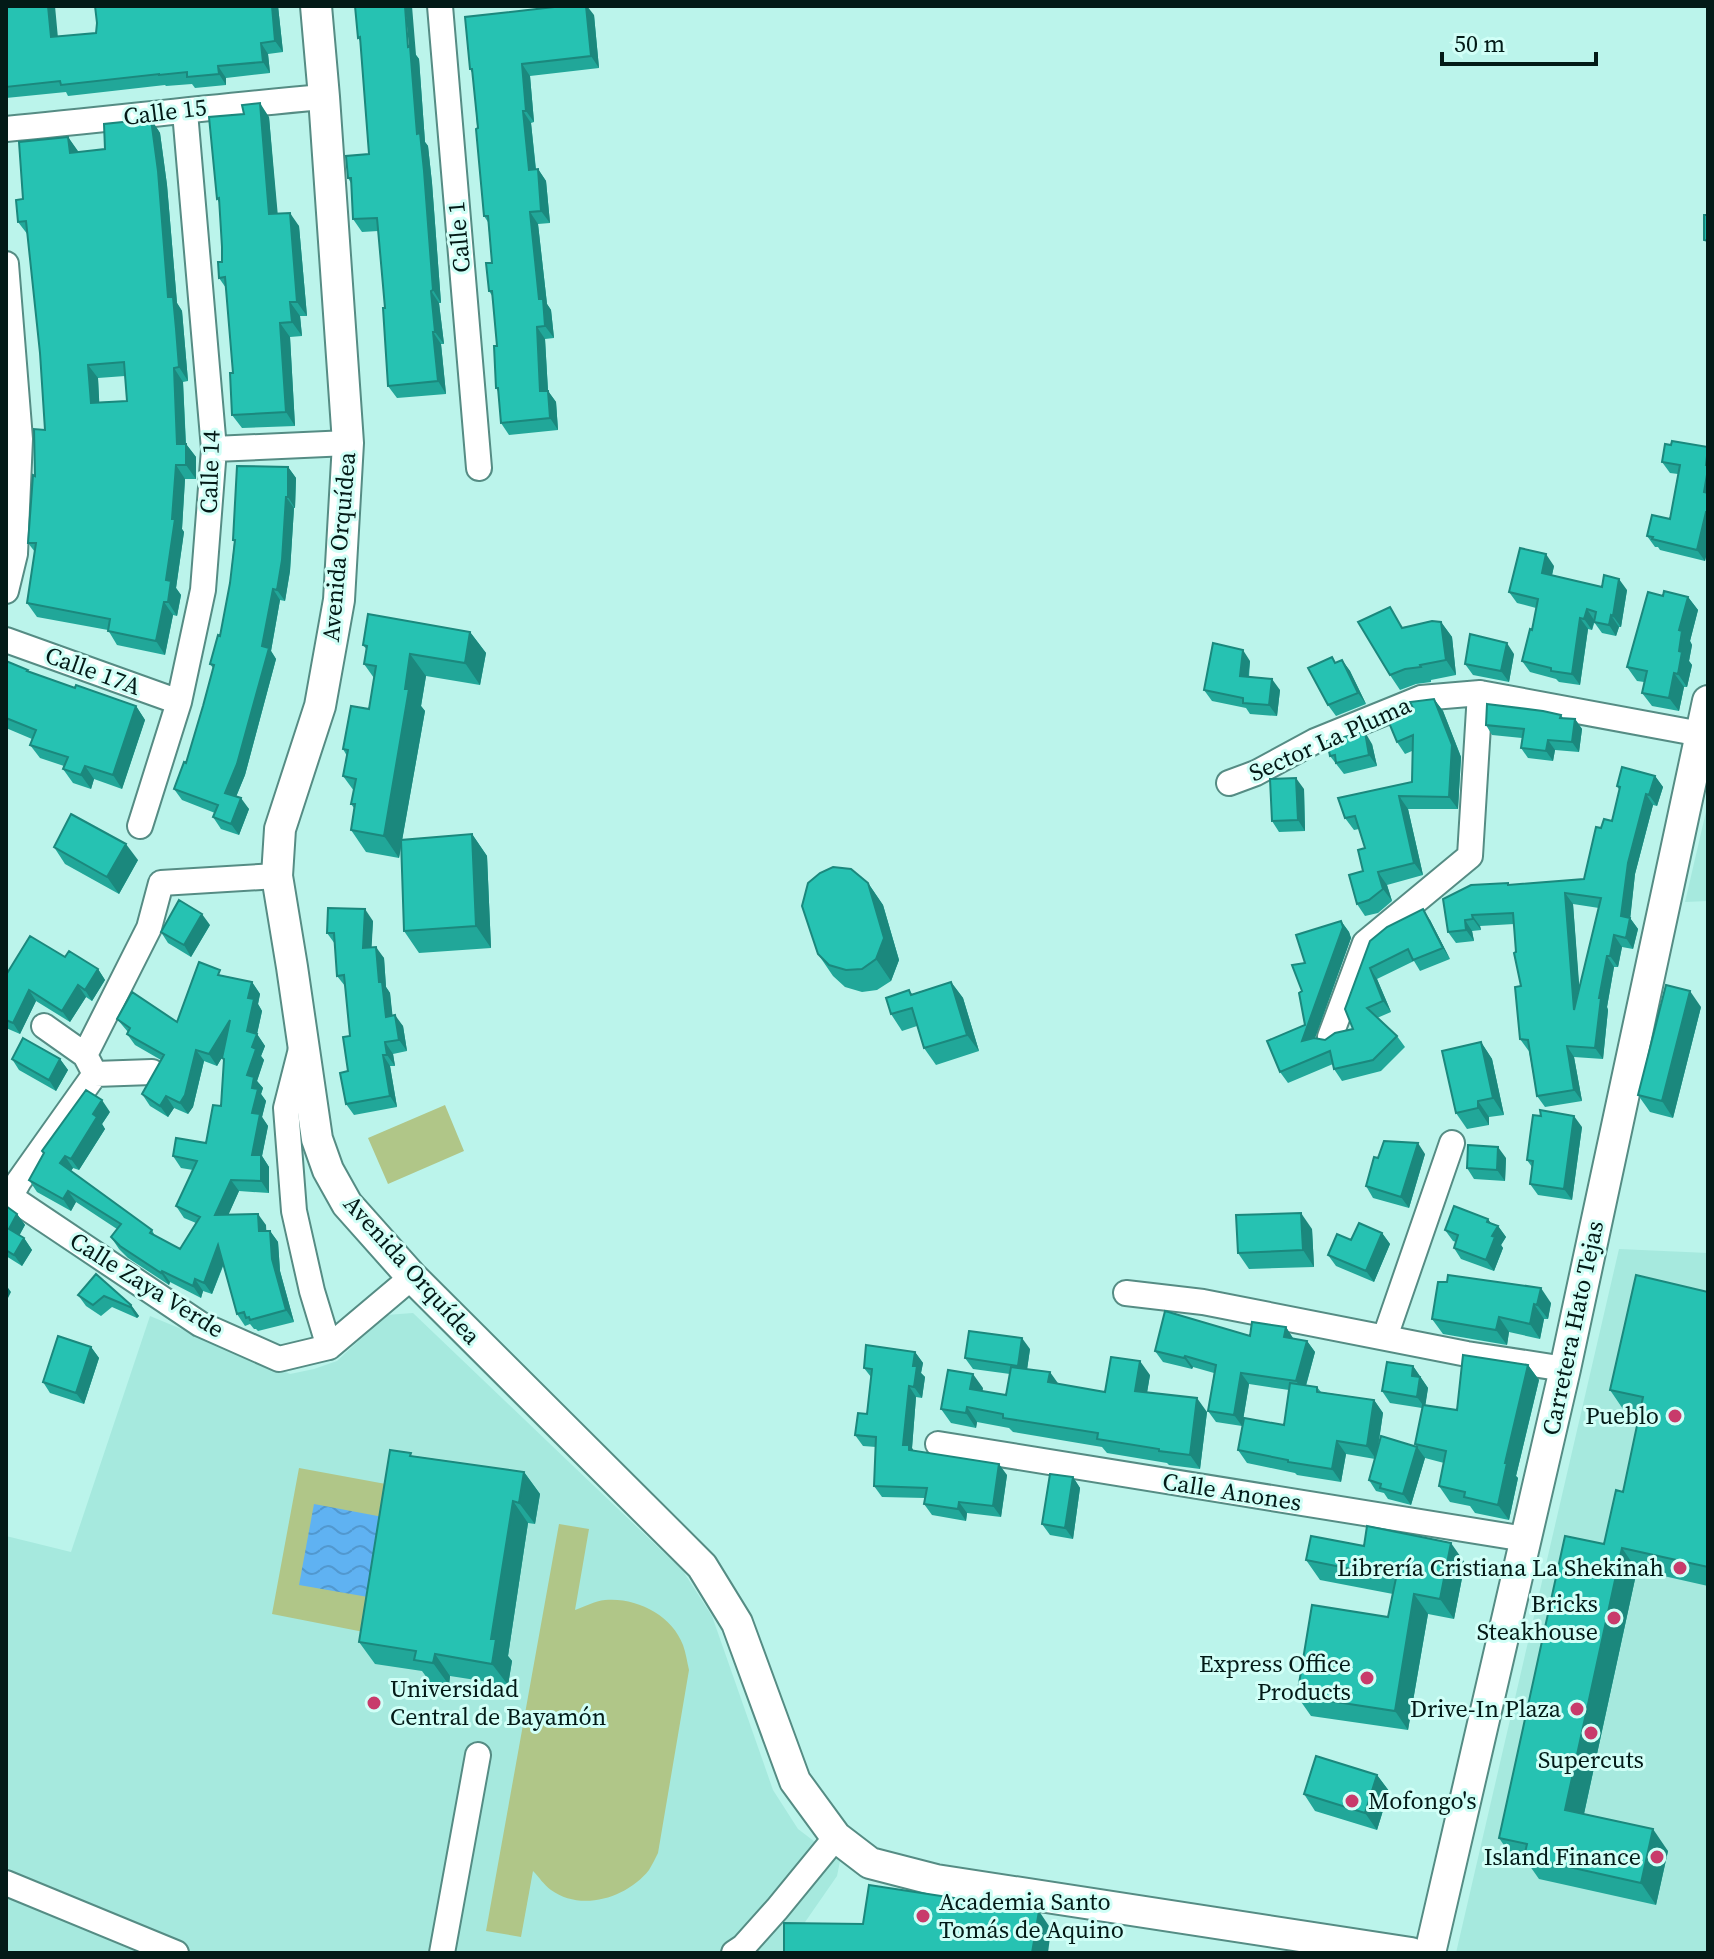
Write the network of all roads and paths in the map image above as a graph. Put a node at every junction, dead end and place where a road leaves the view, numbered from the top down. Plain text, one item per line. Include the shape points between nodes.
1 (316, 6) edge
2 (440, 6) edge
3 (324, 97) junction
4 (185, 112) junction
5 (6, 129) edge
6 (6, 264) edge
7 (348, 443) junction
8 (214, 449) junction
9 (479, 468) dead end
10 (6, 591) edge
11 (6, 640) edge
12 (1480, 693) junction
13 (1708, 701) edge
14 (179, 702) junction
15 (1701, 734) junction
16 (1229, 783) dead end
17 (140, 826) dead end
18 (277, 876) junction
19 (44, 1026) dead end
20 (1330, 1037) edge
21 (303, 1043) junction
22 (90, 1064) junction
23 (152, 1072) edge
24 (1452, 1143) dead end
25 (8, 1196) edge
26 (412, 1277) junction
27 (1126, 1293) dead end
28 (1385, 1337) junction
29 (329, 1347) junction
30 (1565, 1369) junction
31 (938, 1444) dead end
32 (1525, 1539) junction
33 (478, 1755) dead end
34 (836, 1837) junction
35 (6, 1883) edge
36 (176, 1953) edge
37 (442, 1953) edge
38 (734, 1953) edge
39 (1411, 1953) edge
40 (1430, 1953) edge

1 - 3 street, Avenida Orquídea
2 - 9 street, Calle 1
3 - 4 street, Calle 15
3 - 7 street, Avenida Orquídea
4 - 5 street, Calle 15
4 - 8 street, Calle 14
6 - 10 street via 20,439 15,554
7 - 8 street
7 - 18 street, Avenida Orquídea via 339,600 320,706 280,829
8 - 14 street, Calle 14 via 203,590
11 - 14 street, Calle 17A
12 - 15 street, Sector La Pluma
12 - 16 street, Sector La Pluma via 1421,698
12 - 20 street via 1470,856 1365,943
13 - 15 street, Carretera Hato Tejas
14 - 17 street, Calle 14
15 - 30 street, Carretera Hato Tejas
18 - 21 street, Avenida Orquídea
18 - 22 street via 161,883 149,928
19 - 22 street
21 - 26 street, Avenida Orquídea via 317,1139 328,1170 347,1204
21 - 29 street via 286,1108 294,1211
22 - 23 street
22 - 25 street
24 - 28 street
25 - 29 street, Calle Zaya Verde via 200,1324 279,1359
26 - 29 street, Calle Zaya Verde
26 - 34 street, Avenida Orquídea via 702,1566 737,1623 795,1781
27 - 28 street via 1203,1302
28 - 30 street
30 - 32 street, Carretera Hato Tejas
31 - 32 street, Calle Anones
32 - 40 street, Carretera Hato Tejas
33 - 37 street
34 - 38 street
34 - 39 street, Avenida Orquídea via 870,1863 936,1880
35 - 36 street

